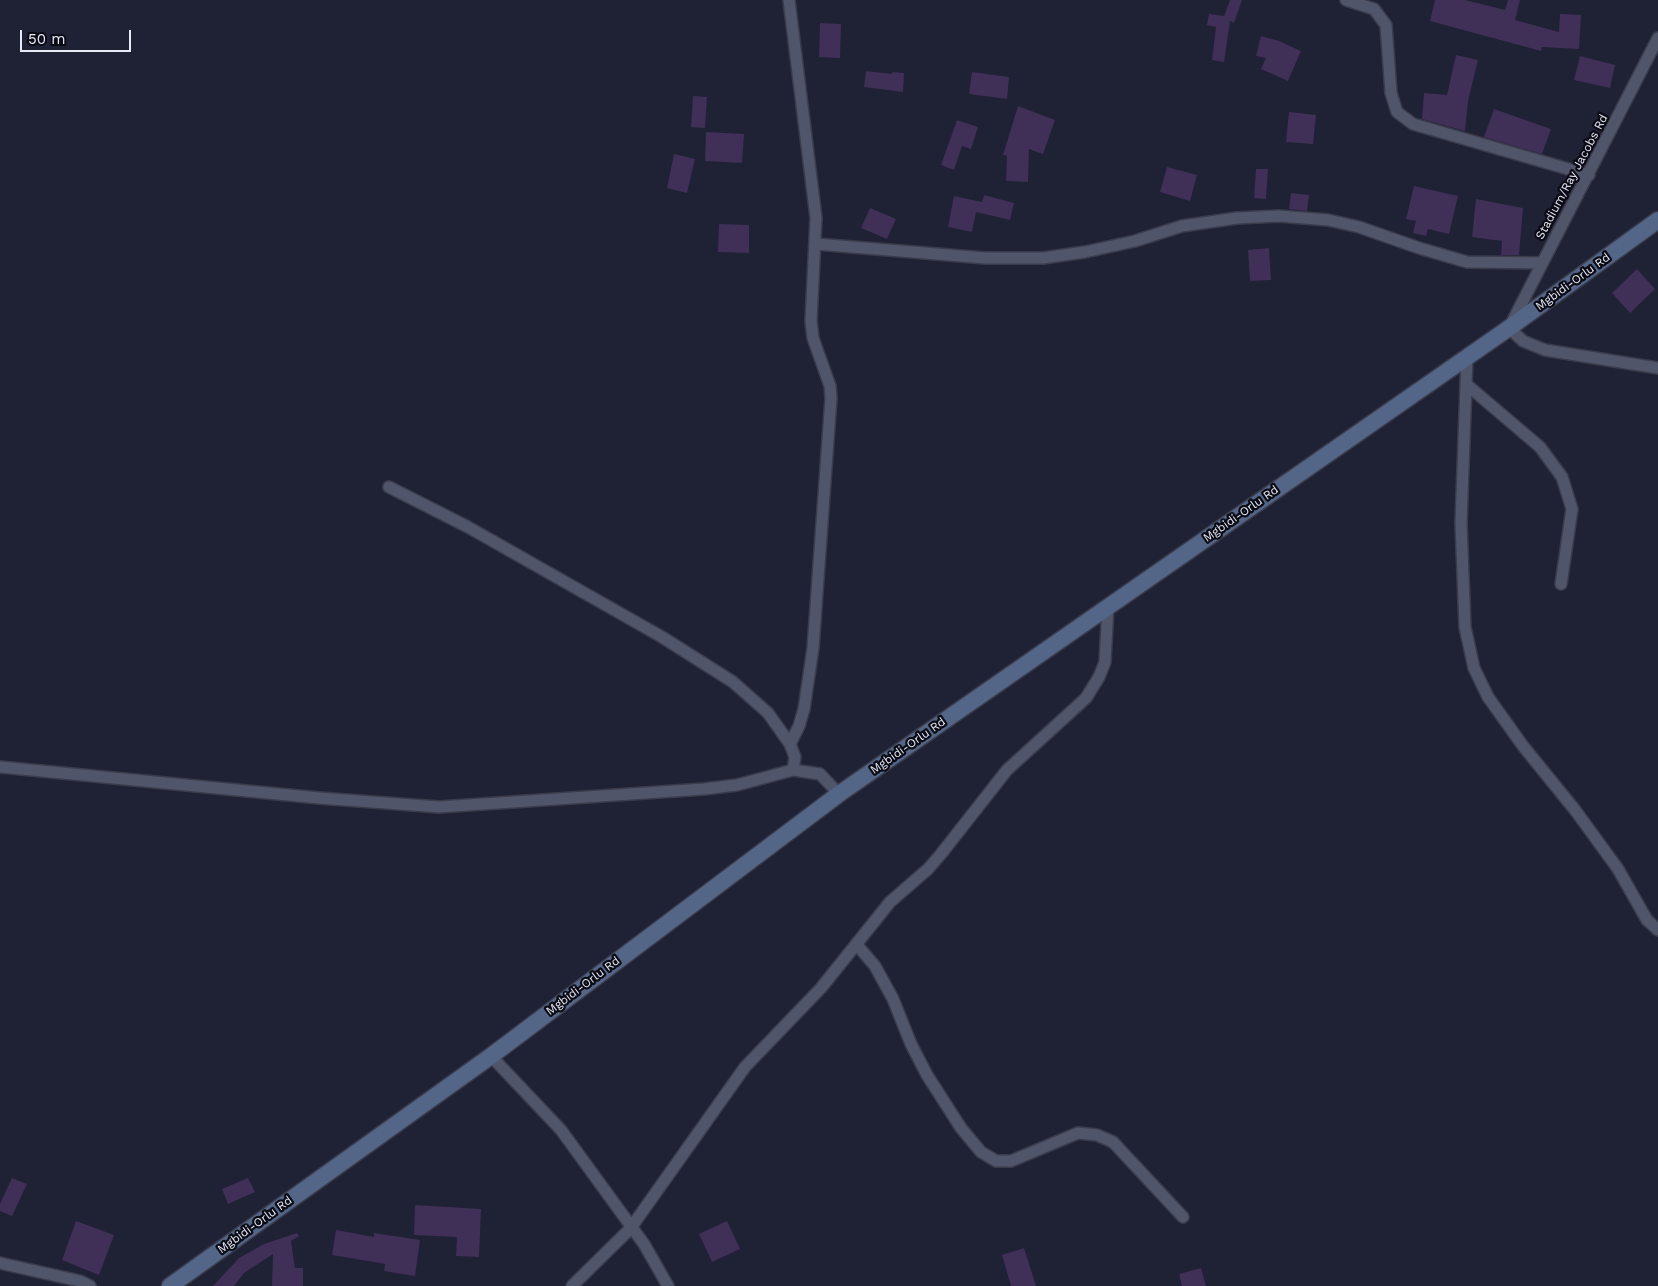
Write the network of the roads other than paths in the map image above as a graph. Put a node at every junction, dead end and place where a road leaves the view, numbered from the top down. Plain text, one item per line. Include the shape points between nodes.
1 (789, 0) edge
2 (1346, 0) edge
3 (1658, 38) edge
4 (1589, 176) junction
5 (1658, 220) edge
6 (816, 244) junction
7 (1542, 263) junction
8 (1510, 328) junction
9 (1467, 357) junction
10 (1658, 368) edge
11 (1466, 384) junction
12 (389, 487) dead end
13 (1561, 584) dead end
14 (1108, 606) junction
15 (790, 744) junction
16 (0, 767) edge
17 (793, 770) junction
18 (839, 794) junction
19 (1658, 930) edge
20 (857, 945) junction
21 (491, 1056) junction
22 (1183, 1217) dead end
23 (630, 1229) junction
24 (0, 1263) edge
25 (90, 1286) edge
26 (170, 1286) edge
27 (572, 1286) edge
28 (668, 1286) edge

1 - 6 street via 816,218
2 - 4 street via 1374,9 1386,25 1391,93 1397,112 1413,124
3 - 4 street, Stadium/Ray Jacobs Rd
4 - 7 street, Stadium/Ray Jacobs Rd
5 - 8 main road, Mgbidi-Orlu Rd
6 - 7 street via 985,258 1043,258 1135,241 1182,226 1279,216 1328,220 1359,227 1467,262
6 - 15 street via 811,322 831,398 813,648 804,709
7 - 8 street, Stadium/Ray Jacobs Rd
8 - 9 main road, Mgbidi-Orlu Rd
8 - 10 street via 1523,341 1545,350
9 - 11 street
9 - 14 main road, Mgbidi-Orlu Rd
11 - 13 street via 1540,447 1562,477 1572,509
11 - 19 street via 1461,523 1465,627 1474,668 1488,697 1618,869 1646,920
12 - 15 street via 468,527 654,632 733,682 768,713
14 - 18 main road, Mgbidi-Orlu Rd
14 - 20 street via 1105,662 1086,698 1006,770 941,854 890,902
15 - 17 street via 795,757
16 - 17 street via 439,807 704,789 737,785
17 - 18 street via 820,774
18 - 21 main road, Mgbidi-Orlu Rd
20 - 22 street via 875,966 893,999 927,1075 961,1128 981,1152 996,1161 1011,1161 1078,1133 1097,1135 1113,1142
20 - 23 street via 821,988 745,1067
21 - 23 street via 561,1130
21 - 26 main road, Mgbidi-Orlu Rd
23 - 27 street
23 - 28 street via 644,1244
24 - 25 street

